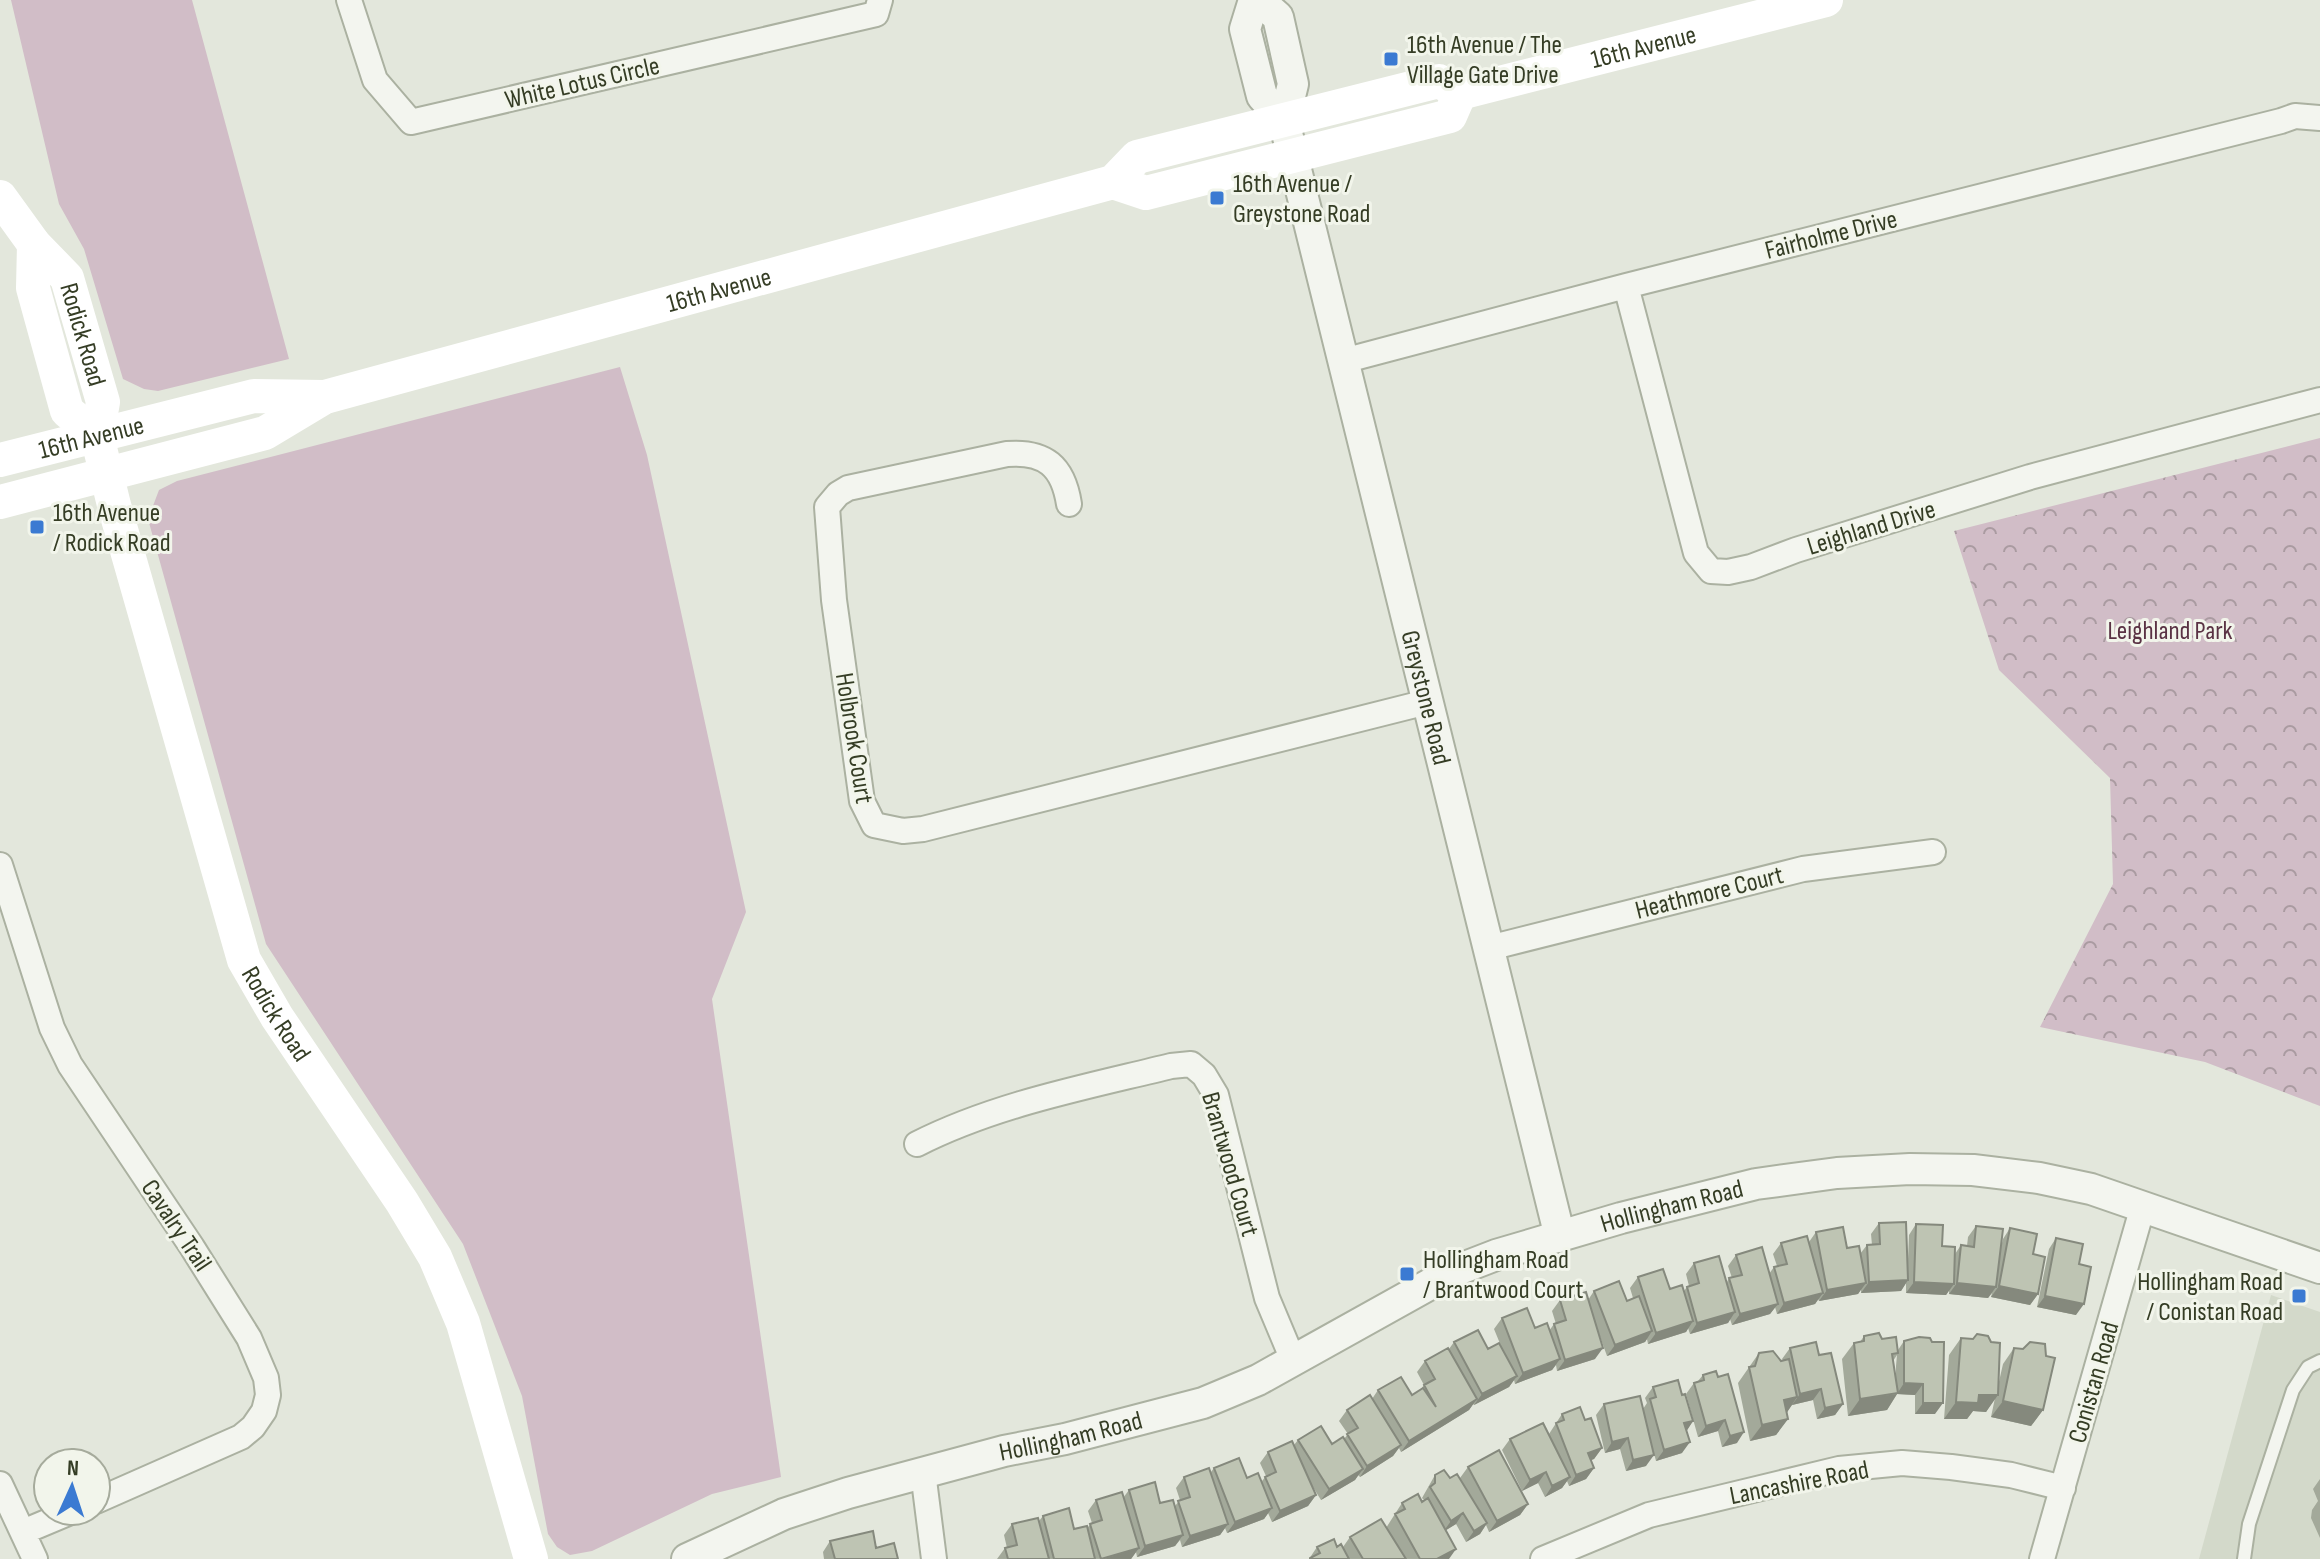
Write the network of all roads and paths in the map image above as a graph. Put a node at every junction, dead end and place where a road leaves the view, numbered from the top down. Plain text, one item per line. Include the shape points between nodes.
1 (349, 0) edge
2 (880, 0) edge
3 (1257, 0) edge
4 (1826, 0) edge
5 (1460, 93) junction
6 (2320, 118) edge
7 (1284, 121) junction
8 (1292, 157) junction
9 (1113, 182) junction
10 (0, 197) edge
11 (1626, 286) junction
12 (1343, 361) junction
13 (325, 397) junction
14 (2320, 400) edge
15 (97, 436) junction
16 (0, 460) edge
17 (106, 474) junction
18 (0, 502) edge
19 (1069, 504) dead end
20 (1427, 702) junction
21 (1933, 852) dead end
22 (0, 865) edge
23 (1489, 948) junction
24 (917, 1144) dead end
25 (2143, 1206) junction
26 (1560, 1237) junction
27 (2320, 1268) edge
28 (1293, 1360) junction
29 (2320, 1361) edge
30 (923, 1472) junction
31 (0, 1484) edge
32 (2063, 1488) junction
33 (112, 1494) edge
34 (35, 1527) edge
35 (23, 1532) junction
36 (35, 1559) edge
37 (531, 1559) edge
38 (687, 1559) edge
39 (934, 1559) edge
40 (1543, 1559) edge
41 (2042, 1559) edge
42 (2244, 1559) edge

1 - 2 street, White Lotus Circle via 375,80 411,122 876,14
3 - 7 street via 1245,29 1262,96
4 - 5 main road, 16th Avenue
5 - 7 main road, 16th Avenue via 1439,81
5 - 8 main road, 16th Avenue via 1450,116
6 - 11 street, Fairholme Drive via 2295,116
7 - 8 street, Greystone Road
7 - 9 main road, 16th Avenue via 1137,157
8 - 9 main road, 16th Avenue via 1146,193
8 - 12 street, Greystone Road
9 - 13 main road, 16th Avenue
10 - 15 main road, Rodick Road via 34,244 33,288 67,411
11 - 12 street, Fairholme Drive
11 - 14 street, Leighland Drive via 1696,553 1711,571 1751,567 2030,477
12 - 20 street, Greystone Road
13 - 15 main road, 16th Avenue via 254,396
13 - 17 main road, 16th Avenue via 265,433
15 - 16 main road, 16th Avenue
15 - 17 main road, Rodick Road
17 - 18 main road, 16th Avenue
17 - 37 main road, Rodick Road via 244,960 435,1257 463,1323
19 - 20 street, Holbrook Court via 1058,474 1030,452 848,488 827,507 834,600 862,801 874,825 923,829
20 - 23 street, Greystone Road
21 - 23 street, Heathmore Court via 1803,869
22 - 33 street, Cavalry Trail via 52,1028 70,1065 249,1338 266,1378 264,1411 241,1437
23 - 26 street, Greystone Road
24 - 28 street, Brantwood Court via 958,1123 1002,1110 1191,1064 1216,1095 1267,1298
25 - 26 street, Hollingham Road via 2039,1178 1910,1169 1756,1184
25 - 27 street, Hollingham Road
25 - 32 street, Conistan Road
26 - 28 street, Hollingham Road via 1452,1272
28 - 30 street, Hollingham Road via 1203,1403
29 - 42 lane via 2308,1367 2293,1390 2249,1524
30 - 38 street, Hollingham Road via 784,1514
30 - 39 street
31 - 35 street
32 - 40 street, Lancashire Road via 1951,1467 1902,1463 1839,1469 1649,1515
32 - 41 street, Conistan Road
34 - 35 street
35 - 36 street

